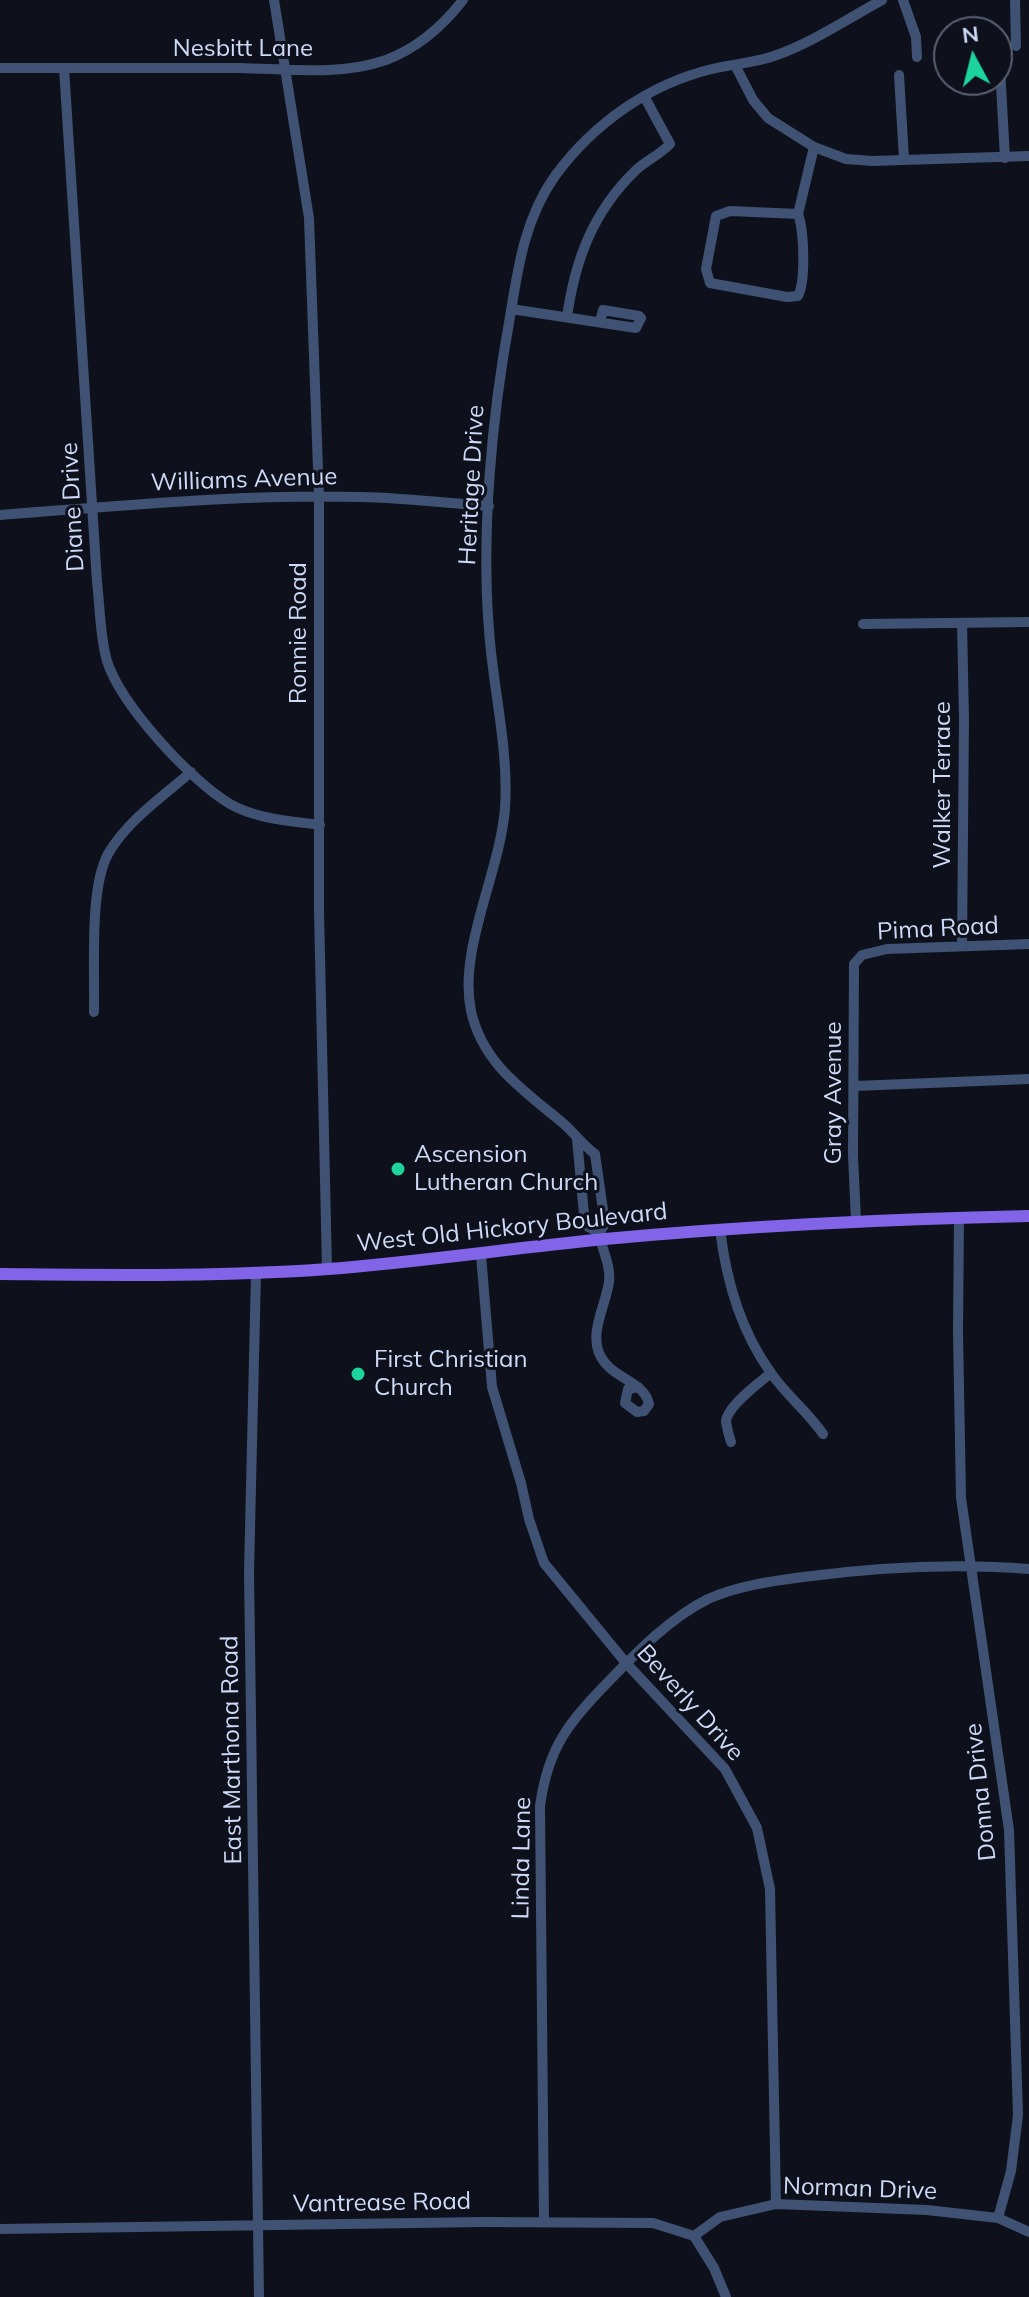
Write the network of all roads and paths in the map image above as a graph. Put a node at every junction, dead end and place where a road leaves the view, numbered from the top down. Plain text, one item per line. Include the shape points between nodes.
1 (274, 0) edge
2 (463, 0) edge
3 (882, 0) edge
4 (903, 0) edge
5 (1015, 0) edge
6 (1016, 46) dead end
7 (917, 57) dead end
8 (735, 65) junction
9 (0, 68) edge
10 (64, 68) junction
11 (285, 70) junction
12 (899, 75) dead end
13 (644, 96) junction
14 (1002, 96) edge
15 (814, 147) junction
16 (1029, 156) edge
17 (1005, 158) junction
18 (904, 159) junction
19 (798, 214) junction
20 (511, 309) junction
21 (567, 317) junction
22 (600, 322) dead end
23 (319, 497) junction
24 (489, 506) junction
25 (93, 507) junction
26 (0, 515) edge
27 (1029, 622) edge
28 (962, 623) junction
29 (863, 624) dead end
30 (191, 772) junction
31 (320, 825) junction
32 (1029, 944) edge
33 (962, 946) junction
34 (854, 964) joint
35 (94, 1012) dead end
36 (1029, 1079) edge
37 (855, 1086) junction
38 (577, 1139) junction
39 (1029, 1216) edge
40 (959, 1217) junction
41 (856, 1221) junction
42 (720, 1229) junction
43 (600, 1236) junction
44 (481, 1255) junction
45 (327, 1269) junction
46 (256, 1273) junction
47 (0, 1274) edge
48 (771, 1373) junction
49 (638, 1387) dead end
50 (823, 1434) dead end
51 (731, 1442) dead end
52 (970, 1567) junction
53 (1029, 1569) edge
54 (626, 1663) junction
55 (776, 2204) junction
56 (998, 2218) junction
57 (544, 2222) junction
58 (258, 2225) junction
59 (0, 2229) edge
60 (1029, 2232) edge
61 (694, 2236) junction
62 (259, 2297) edge
63 (726, 2297) edge

1 - 11 street, Ronnie Road
2 - 11 street, Nesbitt Lane via 440,27 401,54 363,66
3 - 8 street, Heritage Drive via 786,51
4 - 7 street
5 - 6 street
8 - 13 street, Heritage Drive
8 - 15 street via 768,118
9 - 10 street, Nesbitt Lane
10 - 11 street, Nesbitt Lane
10 - 25 street, Diane Drive
11 - 23 street, Ronnie Road via 309,218
12 - 18 street
13 - 20 street, Heritage Drive via 585,141 547,188 525,236
13 - 21 street via 670,144 636,169 597,218 578,260
14 - 17 street
15 - 18 street via 846,159
15 - 19 street
16 - 17 street
17 - 18 street
19 - 19 street via 798,296 710,283 706,269 716,216 730,211
20 - 21 street
20 - 24 street, Heritage Drive
21 - 22 street
23 - 24 street, Williams Avenue
23 - 25 street, Williams Avenue
23 - 31 street, Ronnie Road
24 - 38 street, Heritage Drive via 489,625 505,808 473,944 470,1002 476,1028 498,1066
25 - 26 street, Williams Avenue
25 - 30 street, Diane Drive via 105,650 115,682
27 - 28 street
28 - 29 street
28 - 33 street, Walker Terrace
30 - 31 street, Diane Drive via 231,805
30 - 35 street via 131,825 101,870
31 - 45 street, Ronnie Road
32 - 33 street, Pima Road
33 - 34 street, Pima Road via 873,951
34 - 37 street, Gray Avenue
36 - 37 street
37 - 41 street, Gray Avenue
38 - 43 street, Heritage Drive via 585,1225
38 - 43 street, Heritage Drive via 595,1154 605,1224
39 - 40 main road, West Old Hickory Boulevard
40 - 41 main road, West Old Hickory Boulevard
40 - 52 street, Donna Drive via 959,1456
41 - 42 main road, West Old Hickory Boulevard
42 - 43 main road, West Old Hickory Boulevard
42 - 48 street via 738,1314
43 - 44 main road, West Old Hickory Boulevard
43 - 49 street, Heritage Drive via 609,1266 597,1342 601,1358
44 - 45 main road, West Old Hickory Boulevard
44 - 54 street, Beverly Drive via 492,1387 544,1563
45 - 46 main road, West Old Hickory Boulevard
46 - 47 main road, West Old Hickory Boulevard
46 - 58 street, East Marthona Road via 249,1572
48 - 50 street
48 - 51 street via 729,1413
52 - 53 street, Linda Lane
52 - 54 street, Linda Lane via 868,1570 753,1585 691,1609
52 - 56 street, Donna Drive via 1009,1830 1018,2115
54 - 55 street, Beverly Drive via 725,1769 757,1828 770,1889
54 - 57 street, Linda Lane via 559,1740 542,1789
55 - 56 street, Norman Drive
55 - 61 street, Norman Drive via 720,2217
56 - 60 street, Norman Drive
57 - 58 street, Vantrease Road
57 - 61 street, Vantrease Road via 653,2223
58 - 59 street, Vantrease Road
58 - 62 street, East Marthona Road
61 - 63 street

